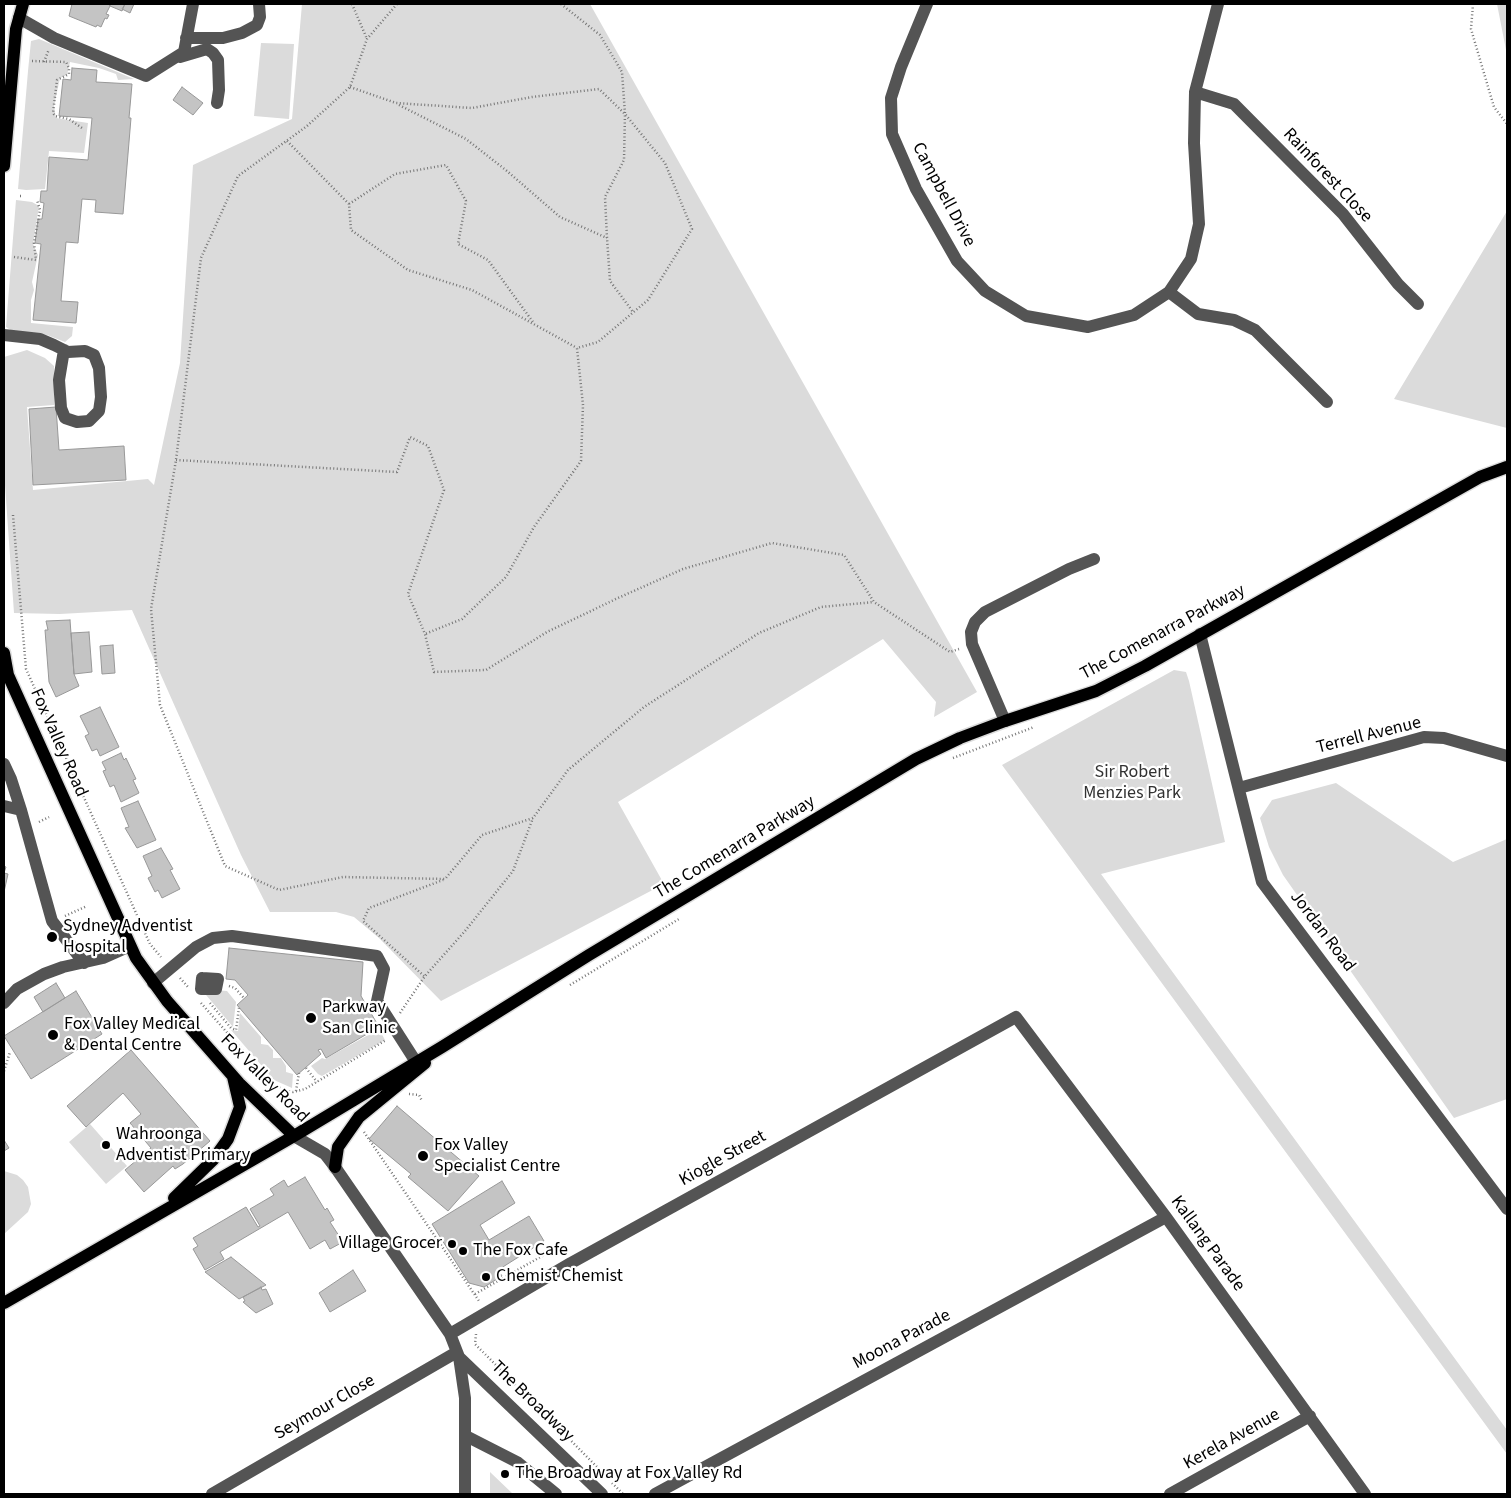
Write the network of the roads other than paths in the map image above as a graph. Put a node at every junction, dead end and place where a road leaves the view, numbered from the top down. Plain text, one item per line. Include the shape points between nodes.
1 (23, 4) edge
2 (194, 4) edge
3 (259, 4) edge
4 (927, 4) edge
5 (1218, 4) edge
6 (18, 18) junction
7 (186, 38) junction
8 (180, 57) junction
9 (1196, 92) junction
10 (217, 103) dead end
11 (4, 166) edge
12 (1169, 292) junction
13 (1418, 304) dead end
14 (4, 335) edge
15 (68, 351) junction
16 (1327, 402) dead end
17 (1507, 466) edge
18 (1094, 559) dead end
19 (1200, 634) junction
20 (4, 653) edge
21 (1006, 721) junction
22 (1507, 756) edge
23 (4, 764) edge
24 (1239, 788) junction
25 (4, 806) edge
26 (21, 810) junction
27 (130, 946) junction
28 (84, 963) junction
29 (153, 983) junction
30 (4, 1003) edge
31 (1016, 1017) joint
32 (442, 1047) junction
33 (416, 1062) junction
34 (232, 1075) junction
35 (294, 1136) junction
36 (335, 1166) junction
37 (1507, 1209) edge
38 (156, 1214) junction
39 (1166, 1217) junction
40 (4, 1303) edge
41 (450, 1334) junction
42 (458, 1354) junction
43 (1310, 1416) junction
44 (466, 1436) junction
45 (212, 1494) edge
46 (465, 1494) edge
47 (556, 1494) edge
48 (602, 1494) edge
49 (655, 1494) edge
50 (1170, 1494) edge
51 (1365, 1494) edge

1 - 6 main road
2 - 7 street
3 - 7 street via 257,26 223,38
4 - 12 street, Campbell Drive via 900,67 892,98 892,134 916,189 957,261 985,291 1026,316 1088,327 1134,315
5 - 9 street, Campbell Drive
6 - 8 street via 54,38 141,75 146,76
6 - 11 main road
7 - 8 street
8 - 10 street via 207,49 213,53 218,60
9 - 12 street, Campbell Drive via 1194,143 1199,224 1191,259
9 - 13 street, Rainforest Close via 1234,104 1343,214 1398,284
12 - 16 street via 1198,314 1234,320 1254,330
14 - 15 street via 40,339
15 - 15 street via 85,350 94,355 99,368 102,397 99,411 89,421 77,422 66,418 61,408 59,380
17 - 19 main road, The Comenarra Parkway via 1480,477
18 - 21 street via 985,612 975,622 971,632 972,644
19 - 21 main road, The Comenarra Parkway via 1096,691
19 - 24 street, Jordan Road
20 - 27 main road, Fox Valley Road via 8,675
21 - 32 main road, The Comenarra Parkway via 916,759 590,954
22 - 24 street, Terrell Avenue via 1444,738 1424,737
23 - 26 street
24 - 37 street, Jordan Road via 1262,882
25 - 26 street
26 - 28 street via 52,921
27 - 28 street
27 - 29 main road, Fox Valley Road
28 - 30 street via 63,966 44,974 17,989
29 - 33 street via 196,947 213,938 232,936 377,956 384,969 378,1001
29 - 34 main road, Fox Valley Road
31 - 39 street, Kallang Parade
31 - 41 street, Kiogle Street
32 - 33 main road, The Comenarra Parkway
32 - 36 main road via 407,1080 359,1117 338,1147
33 - 35 main road, The Comenarra Parkway
34 - 35 main road, Fox Valley Road
34 - 38 main road via 240,1107 228,1138 194,1180
35 - 36 street, Fox Valley Road via 325,1154
35 - 38 main road, The Comenarra Parkway
36 - 41 street, Fox Valley Road
38 - 40 main road, The Comenarra Parkway
39 - 43 street, Kallang Parade
39 - 49 street, Moona Parade
41 - 42 street, Fox Valley Road
42 - 44 street, Fox Valley Road via 465,1398
42 - 45 street, Seymour Close
42 - 48 street, The Broadway
43 - 50 street, Kerela Avenue
43 - 51 street, Kallang Parade
44 - 46 street, Fox Valley Road
44 - 47 street via 517,1462

